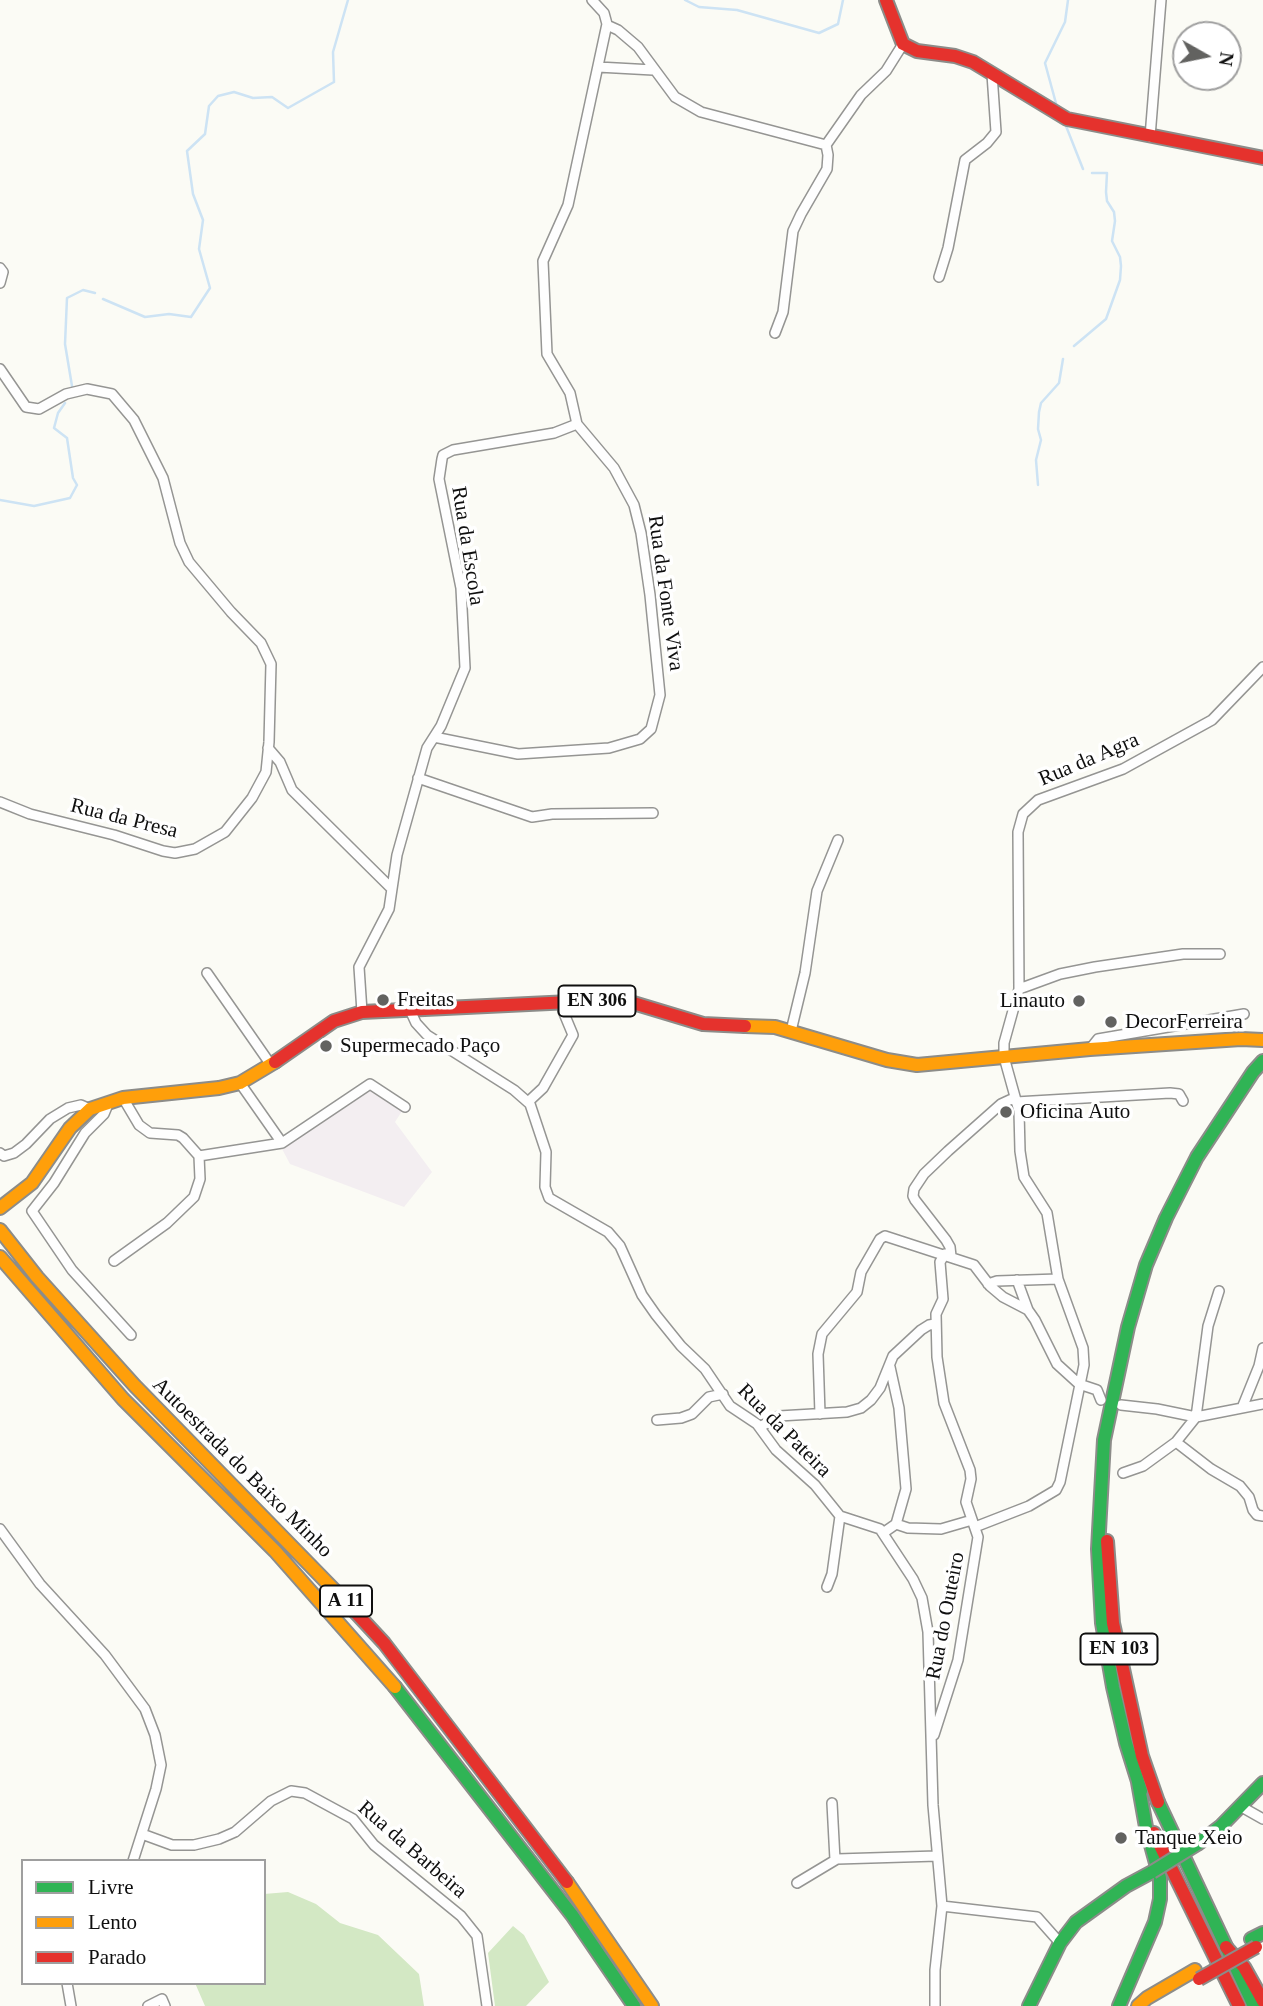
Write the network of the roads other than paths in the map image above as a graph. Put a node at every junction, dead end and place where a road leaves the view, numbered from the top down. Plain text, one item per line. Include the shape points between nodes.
1 (592, 0) edge
2 (886, 0) edge
3 (1161, 0) edge
4 (607, 25) junction
5 (902, 44) junction
6 (597, 67) junction
7 (653, 69) junction
8 (992, 74) junction
9 (1150, 137) junction
10 (827, 145) junction
11 (1263, 158) edge
12 (0, 268) edge
13 (939, 277) dead end
14 (0, 283) edge
15 (775, 333) dead end
16 (0, 369) edge
17 (577, 424) junction
18 (1263, 667) edge
19 (434, 737) junction
20 (268, 748) junction
21 (418, 778) junction
22 (0, 802) edge
23 (653, 813) dead end
24 (838, 840) dead end
25 (391, 888) junction
26 (1220, 954) dead end
27 (207, 973) dead end
28 (1019, 989) junction
29 (563, 1003) junction
30 (410, 1010) junction
31 (362, 1013) junction
32 (1244, 1014) dead end
33 (791, 1031) junction
34 (1263, 1040) edge
35 (1090, 1049) junction
36 (1004, 1057) junction
37 (1263, 1061) edge
38 (271, 1065) junction
39 (240, 1083) junction
40 (123, 1098) junction
41 (1015, 1100) junction
42 (1183, 1101) dead end
43 (109, 1102) junction
44 (528, 1102) junction
45 (405, 1107) dead end
46 (90, 1110) junction
47 (282, 1143) junction
48 (0, 1153) edge
49 (199, 1156) junction
50 (5, 1205) edge
51 (0, 1230) edge
52 (948, 1255) junction
53 (0, 1257) edge
54 (114, 1261) dead end
55 (1058, 1279) junction
56 (1017, 1280) junction
57 (988, 1284) junction
58 (1219, 1291) dead end
59 (1028, 1310) junction
60 (935, 1324) junction
61 (131, 1335) dead end
62 (1263, 1348) edge
63 (890, 1367) junction
64 (1116, 1382) junction
65 (1079, 1384) junction
66 (723, 1394) junction
67 (1101, 1401) dead end
68 (1121, 1405) dead end
69 (1263, 1405) edge
70 (1242, 1408) junction
71 (820, 1414) junction
72 (1196, 1417) junction
73 (657, 1420) dead end
74 (760, 1427) junction
75 (1176, 1443) junction
76 (1123, 1474) dead end
77 (840, 1516) junction
78 (1263, 1516) edge
79 (973, 1523) junction
80 (896, 1524) junction
81 (0, 1529) edge
82 (883, 1534) junction
83 (827, 1587) dead end
84 (932, 1743) junction
85 (1138, 1783) junction
86 (1263, 1783) edge
87 (832, 1803) dead end
88 (1240, 1806) junction
89 (1263, 1819) edge
90 (142, 1834) junction
91 (937, 1856) junction
92 (134, 1859) edge
93 (835, 1860) junction
94 (797, 1883) dead end
95 (942, 1906) junction
96 (1258, 1941) edge
97 (1060, 1943) junction
98 (1226, 1947) junction
99 (1197, 1974) junction
100 (67, 1985) edge
101 (1263, 2001) edge
102 (71, 2006) edge
103 (148, 2006) edge
104 (164, 2006) edge
105 (487, 2006) edge
106 (634, 2006) edge
107 (652, 2006) edge
108 (934, 2006) edge
109 (1029, 2006) edge
110 (1119, 2006) edge
111 (1138, 2006) edge
112 (1151, 2006) edge
113 (1239, 2006) edge
114 (1254, 2006) edge

1 - 4 street via 604,13
2 - 5 main road
3 - 9 street
4 - 6 street
4 - 7 street via 638,47
5 - 8 main road via 973,62
5 - 10 street
6 - 7 street
6 - 17 street via 568,205 543,261 547,354 570,393
7 - 10 street via 675,97 701,112
8 - 9 main road via 1067,119
8 - 13 street via 996,132 965,160
9 - 11 main road
10 - 15 street via 827,169 793,231 783,312
12 - 14 street
16 - 20 street, Rua da Presa via 26,407 39,409 66,394 88,389 112,394 134,420 163,478 189,562 261,643 271,664
17 - 19 street, Rua da Escola via 554,433 443,455 439,479 461,589 465,668
17 - 19 street, Rua da Fonte Viva via 614,468 634,505 641,533 660,695 650,729 640,739 609,748 518,754
18 - 28 street, Rua da Agra via 1212,720 1123,768 1038,800 1023,814 1018,832
19 - 21 street, Rua da Escola
20 - 22 street, Rua da Presa via 266,772 253,798 225,832 195,849 175,853
20 - 25 street via 292,790
21 - 23 street via 532,817
21 - 25 street, Rua da Escola
24 - 33 street via 817,891
25 - 31 street, Rua da Escola via 389,909 359,967
26 - 28 street via 1183,954 1095,967
27 - 38 street
28 - 36 street, Rua da Agra
29 - 30 main road, EN 306
29 - 33 main road, EN 306 via 630,1002 703,1024 762,1025
29 - 44 street via 573,1035 543,1088
30 - 31 main road, EN 306
30 - 44 street via 427,1035
31 - 38 main road, EN 306 via 334,1021
32 - 35 street via 1098,1039
33 - 36 main road, EN 306 via 917,1065
34 - 35 main road, EN 306
35 - 36 main road, EN 306
36 - 41 street
37 - 64 main road, EN 103 via 1197,1157 1166,1218 1146,1265
38 - 39 main road, EN 306
39 - 40 main road, EN 306
39 - 47 street
40 - 43 main road, EN 306
40 - 49 street via 139,1125 150,1133 178,1135
41 - 42 street via 1170,1093 1179,1094
41 - 52 street via 1002,1104 948,1151 914,1189 915,1200 950,1247
41 - 55 street via 1024,1177 1047,1213
43 - 46 main road, EN 306
43 - 61 street via 32,1210 72,1270
44 - 66 street, Rua da Pateira via 546,1152 549,1198 608,1232 656,1315
45 - 47 street via 370,1084
46 - 48 street via 81,1105 68,1108 15,1153
46 - 50 main road, EN 306 via 70,1128 32,1183
47 - 49 street
49 - 54 street via 200,1179 194,1197
51 - 107 main road, Autoestrada do Baixo Minho / A 11 via 135,1386 384,1643 563,1876
52 - 57 street via 974,1265
52 - 60 street, Rua do Outeiro via 940,1262 943,1299
52 - 71 street via 880,1238 861,1272 857,1292 822,1334
53 - 106 main road, Autoestrada do Baixo Minho / A 11 via 123,1399 275,1551 381,1668 572,1915
55 - 56 street
55 - 65 street via 1083,1348
56 - 57 street
56 - 59 street
57 - 59 street
58 - 72 street via 1208,1326
59 - 65 street via 1057,1364
60 - 63 street via 893,1356
60 - 79 street, Rua do Outeiro via 944,1403 970,1470 966,1502
62 - 70 street
63 - 71 street via 861,1408
63 - 80 street via 897,1390 906,1479
64 - 85 main road, EN 103 via 1104,1440 1098,1549 1102,1623
64 - 98 main road, EN 103 via 1109,1441 1107,1550 1116,1636 1132,1718 1156,1797
65 - 67 street via 1097,1390
65 - 79 street via 1056,1490 1028,1506
66 - 73 street via 709,1397 692,1414
66 - 74 street, Rua da Pateira via 730,1406
68 - 72 street
69 - 70 street
70 - 72 street
71 - 74 street via 779,1416
72 - 75 street
74 - 77 street, Rua da Pateira via 775,1450 815,1485
75 - 76 street
75 - 78 street via 1246,1490 1256,1515
77 - 82 street
77 - 83 street
79 - 80 street via 941,1529
79 - 84 street, Rua do Outeiro via 977,1551 958,1660
80 - 82 street
81 - 90 street via 145,1709 161,1765
82 - 84 street via 922,1598 928,1632
84 - 91 street
85 - 110 main road via 1160,1878 1160,1899 1155,1922
85 - 113 main road, EN 103 via 1158,1844
86 - 88 main road
87 - 93 street
88 - 89 street
88 - 97 main road, bridge via 1199,1843 1076,1922
90 - 92 street
90 - 105 street, Rua da Barbeira via 172,1844 219,1839 235,1832 271,1801 291,1791 305,1793 353,1819 374,1845 461,1916 477,1936
91 - 93 street
91 - 95 street
93 - 94 street
95 - 97 street via 1037,1917
95 - 108 street
96 - 99 main road
97 - 109 main road
98 - 101 main road via 1244,1967
98 - 114 main road, EN 103
99 - 111 main road
99 - 112 main road
100 - 102 street
103 - 104 street via 162,1999

